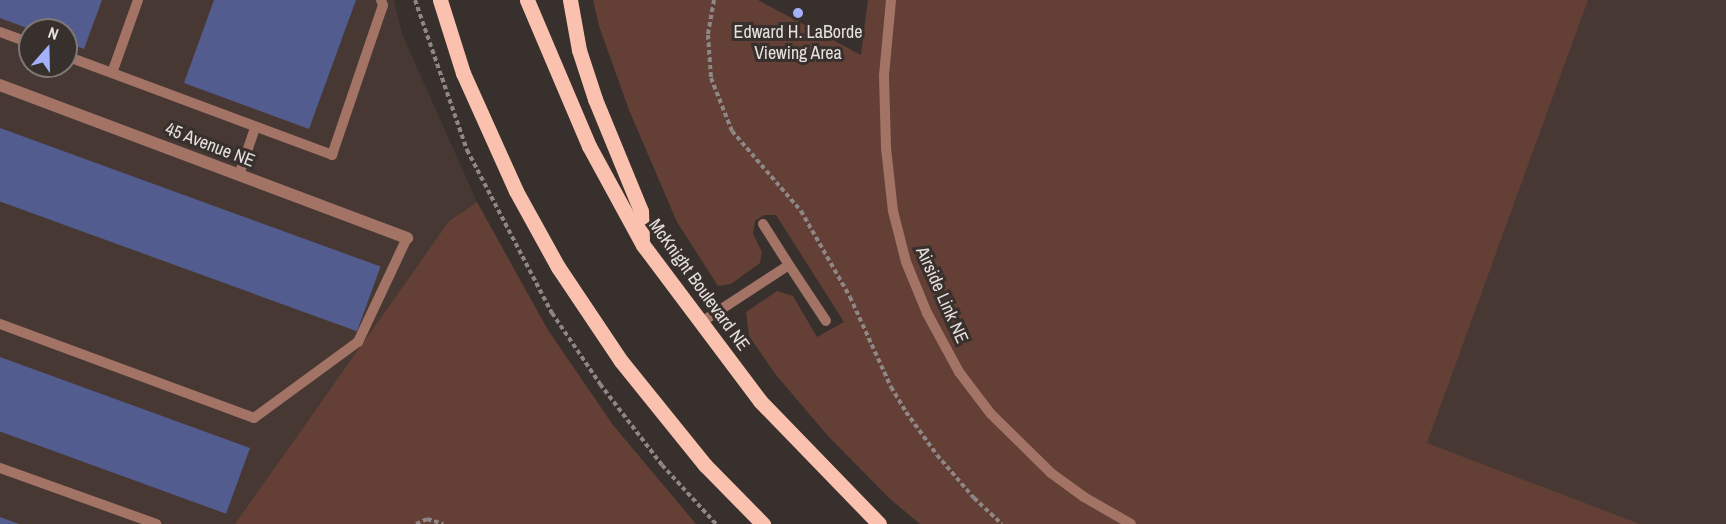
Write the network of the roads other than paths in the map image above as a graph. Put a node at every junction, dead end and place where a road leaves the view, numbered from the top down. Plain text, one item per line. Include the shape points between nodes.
1 (138, 0) edge
2 (381, 0) edge
3 (440, 0) edge
4 (527, 0) edge
5 (570, 0) edge
6 (891, 0) edge
7 (0, 32) edge
8 (18, 39) edge
9 (78, 60) edge
10 (112, 73) junction
11 (0, 85) edge
12 (255, 128) junction
13 (239, 175) junction
14 (763, 224) dead end
15 (407, 238) joint
16 (643, 245) junction
17 (789, 265) junction
18 (826, 321) dead end
19 (700, 323) junction
20 (0, 324) edge
21 (0, 468) edge
22 (156, 524) edge
23 (763, 524) edge
24 (879, 524) edge
25 (1131, 524) edge

1 - 10 lane
2 - 12 lane via 332,155
3 - 23 main road via 463,73 516,191 558,267 621,361 705,465
4 - 16 main road, McKnight Boulevard NE via 589,146
5 - 16 main road via 579,50 595,99 641,211
6 - 25 lane, Airside Link NE via 884,76 893,211 906,262 927,313 959,372 991,414 1051,473
7 - 8 lane
9 - 10 lane
10 - 12 lane
11 - 13 street, 45 Avenue NE
12 - 13 lane
13 - 15 street, 45 Avenue NE
14 - 17 lane
15 - 20 lane via 358,342 254,418
16 - 19 main road, McKnight Boulevard NE
17 - 18 lane
17 - 19 lane
19 - 24 main road, McKnight Boulevard NE via 760,401
21 - 22 lane

